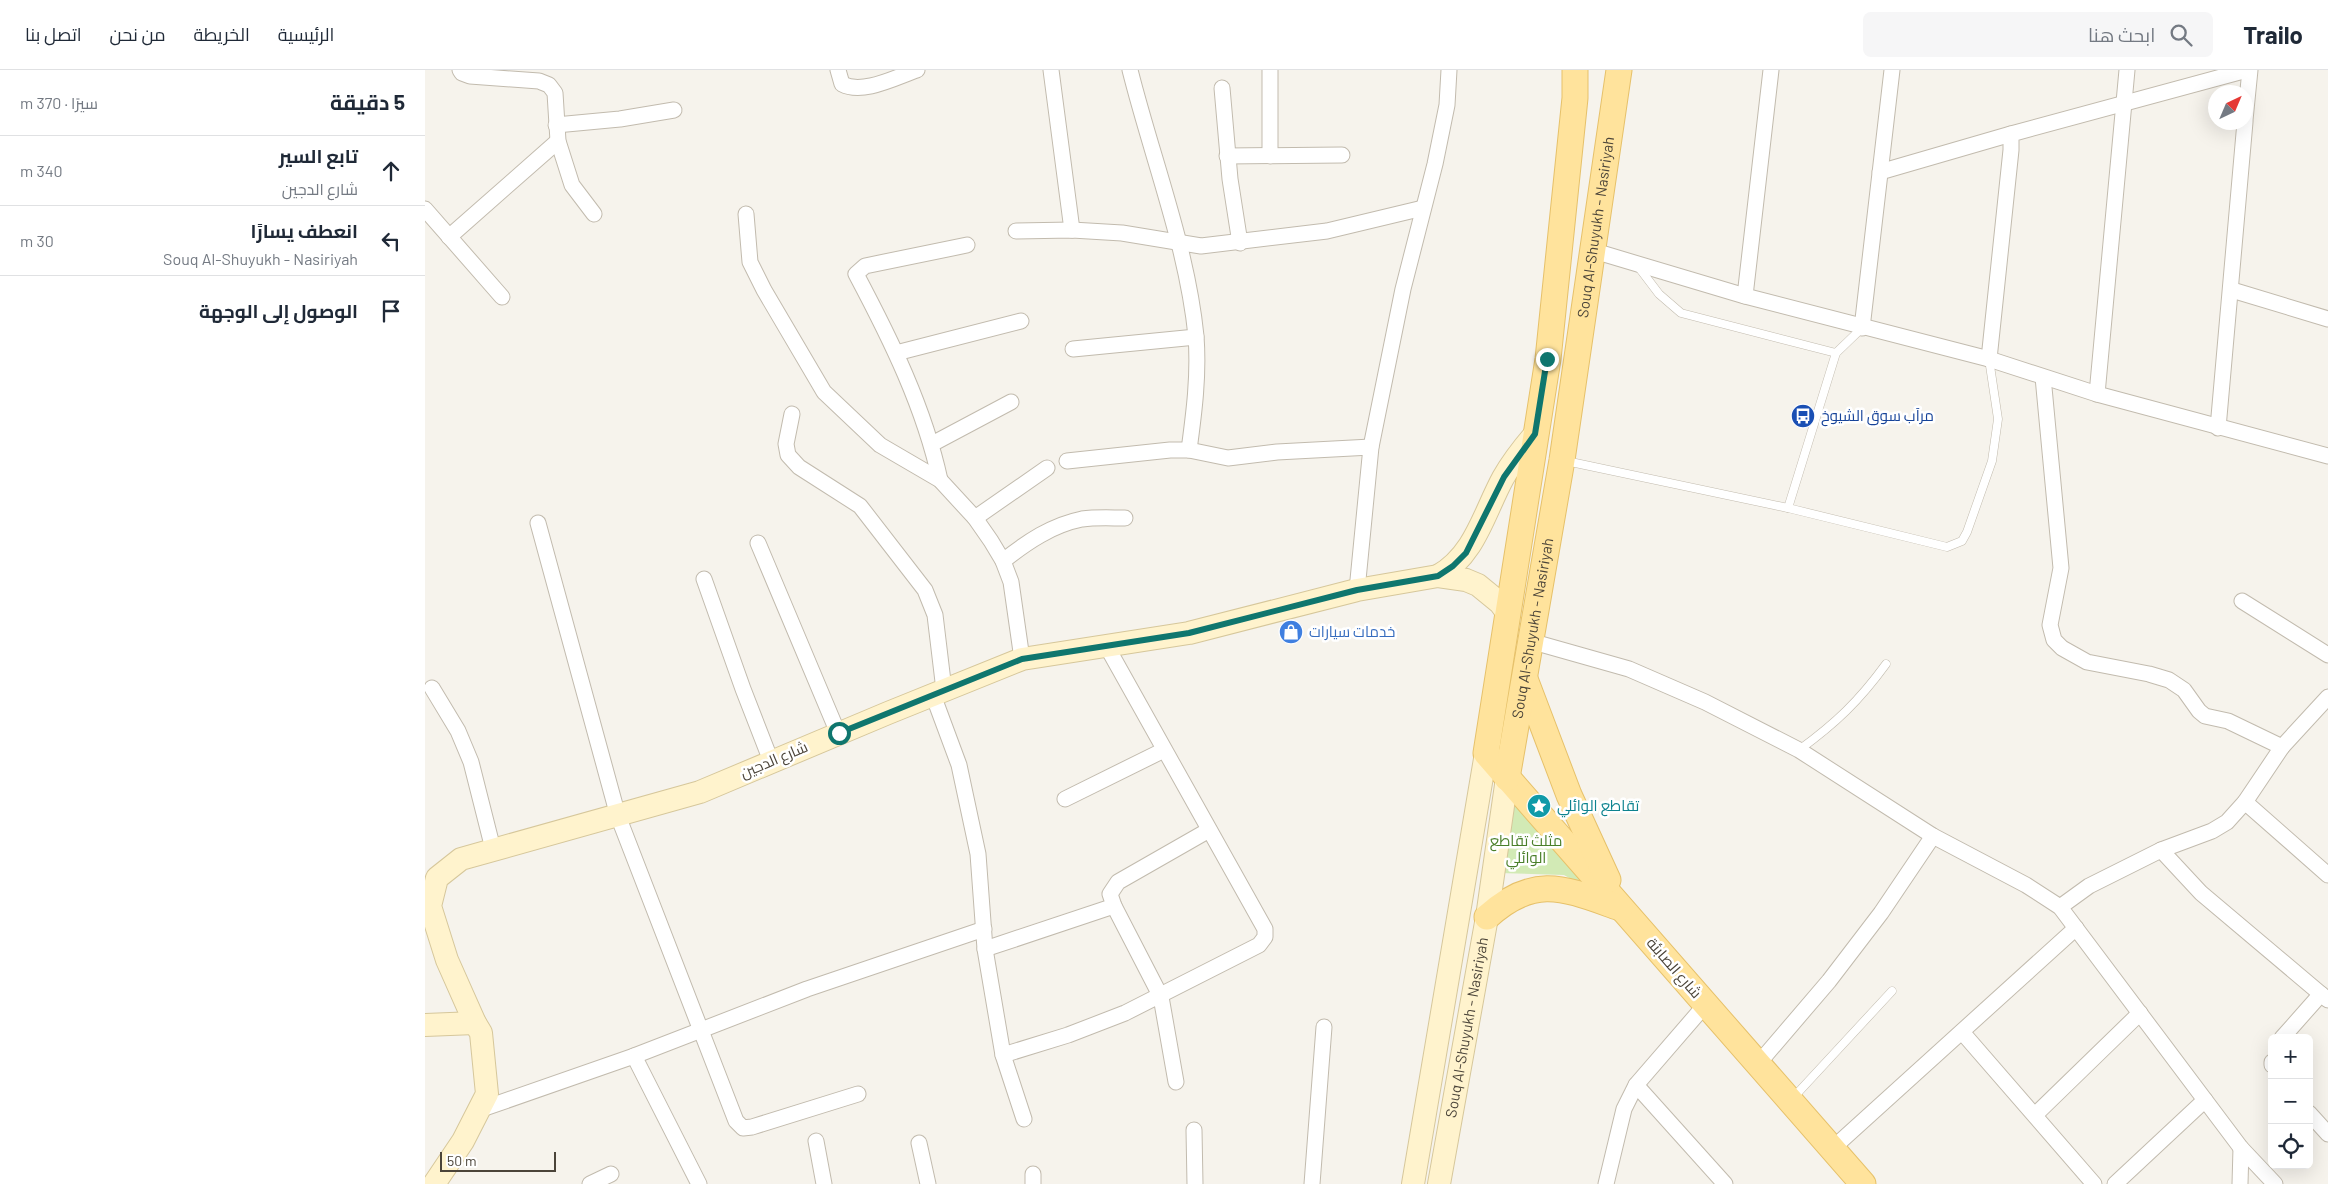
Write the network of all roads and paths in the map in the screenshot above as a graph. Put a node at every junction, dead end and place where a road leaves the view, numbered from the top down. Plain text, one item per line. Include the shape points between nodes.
1 (460, 70) edge
2 (838, 70) edge
3 (917, 70) edge
4 (1051, 70) edge
5 (1130, 70) edge
6 (1271, 70) edge
7 (1449, 70) edge
8 (1575, 70) edge
9 (1619, 70) edge
10 (1771, 70) edge
11 (1892, 70) edge
12 (2127, 70) edge
13 (2248, 70) edge
14 (2247, 85) edge
15 (1222, 88) dead end
16 (1575, 98) junction
17 (1616, 102) junction
18 (2126, 104) junction
19 (674, 110) dead end
20 (556, 125) junction
21 (2244, 130) edge
22 (2011, 134) junction
23 (558, 141) junction
24 (1342, 155) dead end
25 (1227, 156) junction
26 (1270, 156) junction
27 (1880, 172) junction
28 (1423, 208) junction
29 (425, 209) edge
30 (594, 214) dead end
31 (746, 214) dead end
32 (1073, 230) junction
33 (1016, 231) dead end
34 (449, 237) junction
35 (1240, 243) junction
36 (1178, 244) junction
37 (967, 245) dead end
38 (1591, 250) junction
39 (1636, 264) junction
40 (2232, 290) junction
41 (1745, 296) junction
42 (502, 297) dead end
43 (2328, 319) edge
44 (1021, 322) dead end
45 (1862, 328) junction
46 (1195, 337) junction
47 (1073, 349) dead end
48 (897, 353) junction
49 (1836, 353) junction
50 (1989, 359) junction
51 (2043, 377) junction
52 (2097, 394) junction
53 (1011, 402) dead end
54 (792, 414) dead end
55 (2218, 428) junction
56 (1535, 434) junction
57 (932, 444) junction
58 (1371, 447) junction
59 (1189, 450) junction
60 (2328, 456) edge
61 (1562, 460) junction
62 (1067, 461) dead end
63 (1047, 468) dead end
64 (940, 480) junction
65 (1788, 508) junction
66 (975, 518) junction
67 (1125, 518) dead end
68 (537, 523) dead end
69 (758, 543) dead end
70 (1003, 561) junction
71 (1438, 576) junction
72 (704, 579) dead end
73 (1357, 590) junction
74 (2243, 601) dead end
75 (1508, 614) junction
76 (1530, 641) junction
77 (1106, 645) junction
78 (2328, 655) edge
79 (1022, 659) junction
80 (1886, 664) dead end
81 (1524, 678) junction
82 (432, 688) dead end
83 (939, 692) junction
84 (2328, 697) edge
85 (839, 733) junction
86 (2282, 747) junction
87 (1164, 750) junction
88 (1799, 750) junction
89 (1485, 752) junction
90 (771, 762) junction
91 (1507, 778) junction
92 (1065, 800) dead end
93 (2245, 802) junction
94 (618, 816) junction
95 (1209, 830) junction
96 (1933, 836) junction
97 (493, 849) junction
98 (2161, 850) junction
99 (2328, 875) edge
100 (431, 878) edge
101 (1114, 906) junction
102 (2060, 907) junction
103 (1623, 909) junction
104 (1487, 917) junction
105 (2076, 928) junction
106 (984, 929) junction
107 (985, 950) junction
108 (1892, 991) dead end
109 (1161, 996) junction
110 (2324, 997) edge
111 (1706, 1004) junction
112 (2140, 1013) junction
113 (475, 1023) junction
114 (425, 1025) edge
115 (1324, 1027) dead end
116 (702, 1030) junction
117 (1962, 1032) junction
118 (2286, 1034) edge
119 (1003, 1055) junction
120 (634, 1056) junction
121 (1758, 1064) junction
122 (1176, 1082) dead end
123 (1636, 1085) junction
124 (858, 1094) dead end
125 (1790, 1100) junction
126 (2205, 1100) junction
127 (479, 1110) junction
128 (2035, 1116) junction
129 (2313, 1117) edge
130 (1023, 1119) dead end
131 (1194, 1130) dead end
132 (2328, 1134) edge
133 (816, 1141) dead end
134 (919, 1143) dead end
135 (2241, 1148) junction
136 (1832, 1149) junction
137 (611, 1174) dead end
138 (697, 1180) edge
139 (434, 1184) edge
140 (590, 1184) edge
141 (825, 1184) edge
142 (928, 1184) edge
143 (1195, 1184) edge
144 (1313, 1184) edge
145 (1413, 1184) edge
146 (1439, 1184) edge
147 (1606, 1184) edge
148 (1725, 1184) edge
149 (1863, 1184) edge
150 (2094, 1184) edge
151 (2115, 1184) edge
152 (2240, 1184) edge
153 (2275, 1184) edge

1 - 20 street via 470,76 539,81 549,85 555,93
2 - 3 street via 842,84 860,89
4 - 32 street
5 - 36 street
6 - 26 street
7 - 28 street via 1447,105
8 - 16 main road, Souq Al-Shuyukh - Nasiriyah
9 - 17 main road, Souq Al-Shuyukh - Nasiriyah
10 - 41 street
11 - 27 street
12 - 18 street
13 - 14 street
13 - 18 street
15 - 25 street
16 - 17 main road
16 - 56 main road, Souq Al-Shuyukh - Nasiriyah via 1547,359
17 - 38 main road, Souq Al-Shuyukh - Nasiriyah
18 - 22 street
18 - 52 street
19 - 20 street
20 - 23 street
21 - 40 street
22 - 27 street
22 - 50 street
23 - 30 street via 572,185
23 - 34 street
24 - 26 street
25 - 26 street
25 - 35 street
27 - 45 street
28 - 35 street via 1327,231
28 - 58 street via 1386,366
29 - 34 street
31 - 64 street via 750,262 763,290 824,392 880,445
32 - 33 street
32 - 36 street via 1123,233
34 - 42 street
35 - 36 street
36 - 46 street
37 - 48 street via 865,266 856,274
38 - 39 street
38 - 61 main road, Souq Al-Shuyukh - Nasiriyah
39 - 41 street
39 - 49 lane via 1659,294 1681,313
40 - 43 street
40 - 55 street
41 - 45 street
44 - 48 street
45 - 49 lane
45 - 50 street
46 - 47 street
46 - 59 street via 1196,399
48 - 57 street
49 - 65 lane
50 - 51 street
50 - 65 lane via 1998,419 1992,461 1962,541 1947,547
51 - 52 street
51 - 86 street via 2061,568 2050,626 2054,640 2087,662 2169,680 2184,690 2205,716 2228,722
52 - 55 street
53 - 57 street
54 - 83 street via 786,444 788,455 799,467 860,506 925,590 935,615
55 - 60 street
56 - 71 street, شارع الدجين via 1504,477 1466,553
56 - 75 main road, Souq Al-Shuyukh - Nasiriyah
57 - 64 street
58 - 59 street via 1228,458
58 - 73 street
59 - 62 street
61 - 65 lane
61 - 76 main road, Souq Al-Shuyukh - Nasiriyah
63 - 66 street
64 - 66 street
66 - 70 street
67 - 70 street via 1083,519 1055,527
68 - 94 street
69 - 85 street
70 - 79 street via 1011,582
71 - 73 street, شارع الدجين
71 - 75 street, شارع الدجين via 1478,585
72 - 90 street
73 - 77 street, شارع الدجين via 1189,633
74 - 78 street
75 - 89 main road, Souq Al-Shuyukh - Nasiriyah
76 - 81 main road, Souq Al-Shuyukh - Nasiriyah
76 - 88 street via 1629,669 1705,702
77 - 79 street, شارع الدجين
77 - 87 street
79 - 83 street, شارع الدجين
80 - 88 lane via 1860,698 1831,727
81 - 91 main road, Souq Al-Shuyukh - Nasiriyah
81 - 103 main road via 1569,795
82 - 97 street via 458,731 471,762
83 - 85 street, شارع الدجين
83 - 106 street via 978,854
84 - 86 street
85 - 90 street, شارع الدجين
86 - 93 street
87 - 92 street
87 - 95 street
88 - 96 street
89 - 91 main road, شارع الصابئة
89 - 145 street, Souq Al-Shuyukh - Nasiriyah
90 - 94 street, شارع الدجين via 700,792
91 - 103 main road, شارع الصابئة
91 - 104 street, Souq Al-Shuyukh - Nasiriyah
93 - 98 street via 2227,822 2212,831
93 - 99 street
94 - 97 street, شارع الدجين
94 - 116 street
95 - 101 street via 1118,882 1110,894
95 - 109 street via 1265,930 1265,937 1259,945
96 - 102 street via 2026,885
96 - 121 street via 1881,913 1829,981
97 - 100 street, شارع الدجين via 461,860
98 - 102 street via 2089,886
98 - 110 street via 2201,893
100 - 113 street, شارع الدجين via 430,906 447,960
101 - 107 street
101 - 109 street
102 - 105 street
103 - 104 main road via 1571,891 1548,888 1525,891
103 - 111 main road, شارع الصابئة
104 - 146 street, Souq Al-Shuyukh - Nasiriyah
105 - 112 street
105 - 117 street
106 - 107 street
106 - 116 street via 807,989
107 - 119 street
108 - 125 lane
109 - 119 street via 1096,1025
109 - 122 street
110 - 118 street
111 - 121 main road, شارع الصابئة
111 - 123 street
112 - 126 street
112 - 128 street
113 - 114 street
113 - 127 street, شارع الدجين via 481,1033 487,1094
115 - 144 street
116 - 120 street
116 - 124 street via 736,1121 743,1128
117 - 128 street
117 - 136 street
119 - 130 street
120 - 127 street
120 - 138 street
121 - 125 main road, شارع الصابئة
123 - 147 street via 1624,1109
123 - 148 street
125 - 136 main road, شارع الصابئة
126 - 135 street
126 - 151 street
127 - 139 street, شارع الدجين
128 - 150 street
129 - 132 street
131 - 143 street
133 - 141 street
134 - 142 street
135 - 152 street
135 - 153 street
136 - 149 main road, شارع الصابئة
137 - 140 street

